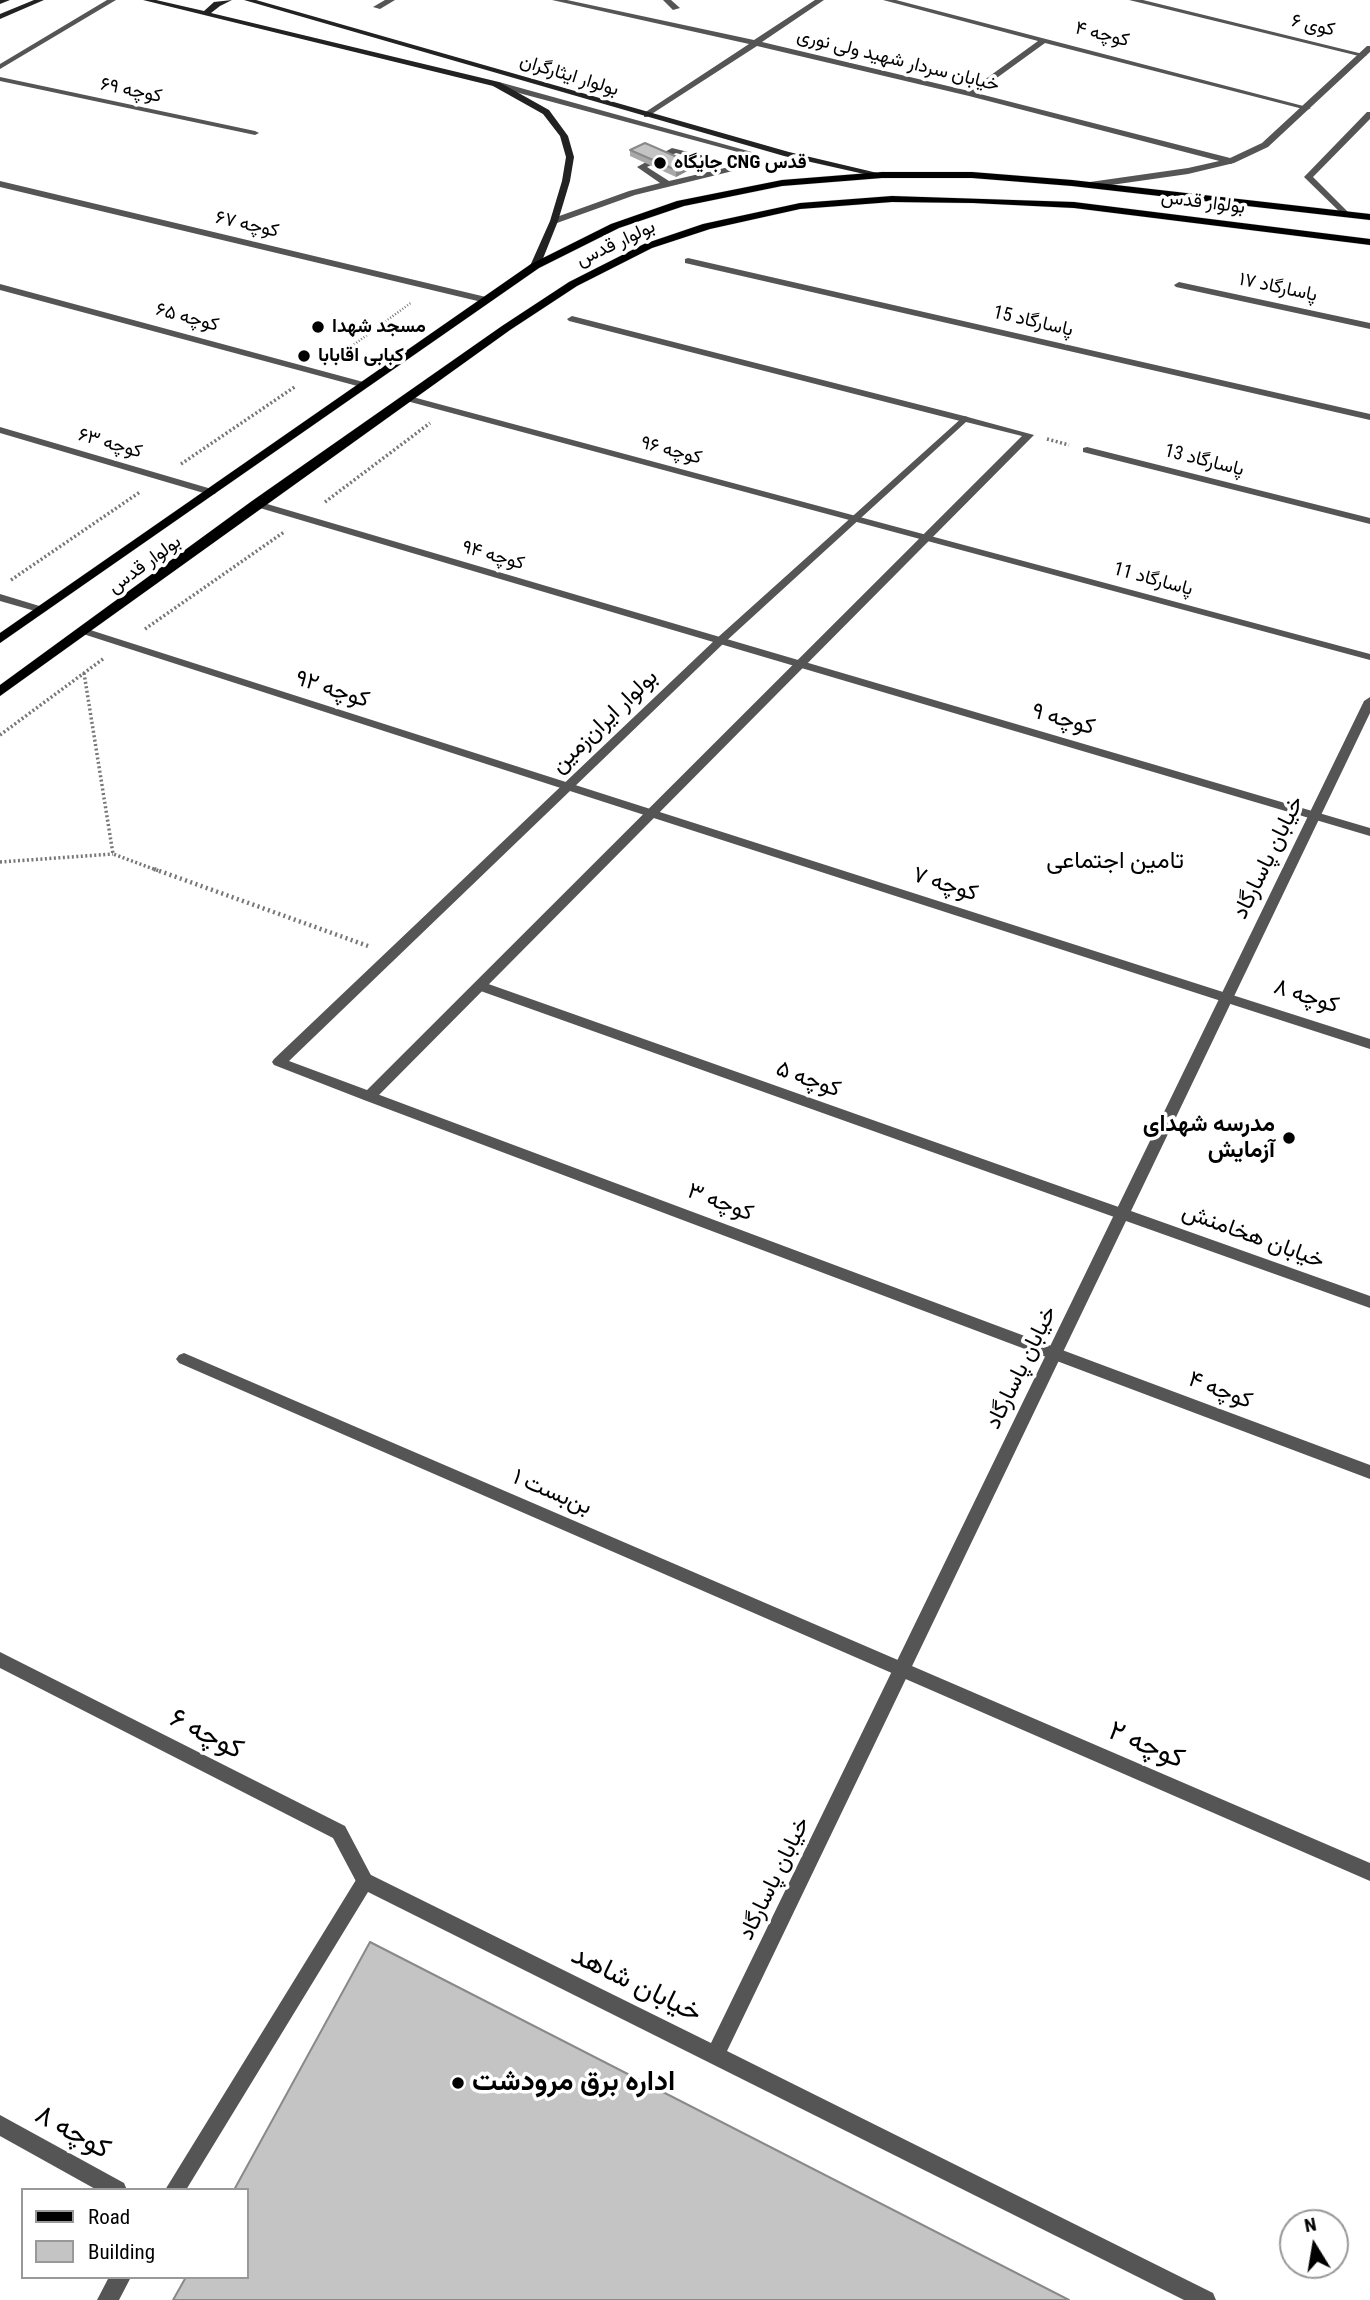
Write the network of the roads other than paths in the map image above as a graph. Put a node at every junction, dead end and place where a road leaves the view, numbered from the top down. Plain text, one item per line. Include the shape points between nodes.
1 (6, 0) edge
2 (40, 0) edge
3 (112, 0) edge
4 (147, 0) edge
5 (228, 0) edge
6 (248, 0) edge
7 (391, 0) edge
8 (556, 0) edge
9 (667, 0) edge
10 (887, 0) edge
11 (1133, 0) edge
12 (817, 1) edge
13 (0, 2) edge
14 (377, 7) dead end
15 (676, 8) dead end
16 (206, 14) junction
17 (0, 18) edge
18 (1044, 40) junction
19 (756, 43) junction
20 (1366, 51) edge
21 (0, 67) edge
22 (0, 79) edge
23 (496, 84) junction
24 (970, 94) junction
25 (1307, 107) junction
26 (1370, 114) edge
27 (647, 115) junction
28 (255, 134) dead end
29 (1231, 161) junction
30 (738, 167) junction
31 (882, 175) junction
32 (0, 184) edge
33 (667, 184) junction
34 (1090, 185) junction
35 (1345, 214) junction
36 (1370, 217) edge
37 (554, 221) junction
38 (1370, 242) edge
39 (688, 261) dead end
40 (535, 266) junction
41 (1179, 285) dead end
42 (0, 287) edge
43 (486, 300) junction
44 (572, 319) dead end
45 (1370, 326) edge
46 (364, 385) junction
47 (406, 398) junction
48 (1370, 417) edge
49 (964, 419) junction
50 (0, 430) edge
51 (1087, 450) road end
52 (211, 492) junction
53 (257, 504) junction
54 (853, 518) junction
55 (1370, 521) edge
56 (926, 538) junction
57 (0, 597) edge
58 (42, 610) junction
59 (84, 631) junction
60 (0, 639) edge
61 (720, 641) junction
62 (1370, 657) edge
63 (799, 665) junction
64 (0, 692) edge
65 (1370, 701) edge
66 (568, 787) junction
67 (651, 813) junction
68 (1314, 816) junction
69 (1370, 832) edge
70 (480, 986) junction
71 (1226, 998) junction
72 (1370, 1044) edge
73 (279, 1062) joint
74 (369, 1096) junction
75 (1122, 1214) junction
76 (1370, 1302) edge
77 (1054, 1353) junction
78 (184, 1359) dead end
79 (1370, 1472) edge
80 (0, 1660) edge
81 (902, 1669) junction
82 (1370, 1872) edge
83 (365, 1881) junction
84 (715, 2056) junction
85 (0, 2125) edge
86 (113, 2188) edge
87 (176, 2188) edge
88 (120, 2279) edge
89 (107, 2300) edge
90 (1206, 2300) edge

1 - 13 main road
2 - 17 main road
3 - 21 street
4 - 16 main road, بولوار ایثارگران
5 - 16 main road
6 - 27 main road, بولوار ایثارگران
7 - 14 street
8 - 19 street, خیابان سردار شهید ولی نوری
9 - 15 street
10 - 18 street, کوچه ۴
11 - 20 street, کوی ۶
12 - 19 street
16 - 23 main road, بولوار ایثارگران
18 - 24 street
18 - 25 street, کوچه ۴
19 - 24 street, خیابان سردار شهید ولی نوری
19 - 27 street
20 - 25 street
22 - 28 street, کوچه ۶۹
23 - 30 street via 755,154
23 - 37 main road, بولوار ایثارگران via 546,112 564,136 570,158
24 - 29 street, خیابان سردار شهید ولی نوری
25 - 29 street via 1265,145
26 - 35 street via 1308,177
27 - 31 main road, بولوار ایثارگران
29 - 34 street
30 - 33 street
30 - 33 street via 675,150 641,167
31 - 34 main road, بولوار قدس via 972,175
31 - 40 main road, بولوار قدس via 782,183 681,203 615,226
32 - 43 street, کوچه ۶۷
33 - 37 street
34 - 35 main road, بولوار قدس
35 - 36 main road, بولوار قدس
37 - 40 main road, بولوار ایثارگران
38 - 47 main road, بولوار قدس via 1074,205 892,199 800,206 708,226 648,246 573,284
39 - 48 street, پاسارگاد 15
40 - 43 main road, بولوار قدس
41 - 45 street, پاسارگاد ۱۷
42 - 46 street, کوچه ۶۵
43 - 46 main road, بولوار قدس
44 - 49 street
46 - 52 main road, بولوار قدس
47 - 53 main road, بولوار قدس
47 - 54 street, کوچه ۹۶
49 - 54 street, بولوار ایران‌زمین
49 - 56 street via 1029,435
50 - 52 street, کوچه ۶۳
51 - 55 street, پاسارگاد 13
52 - 58 main road, بولوار قدس
53 - 59 main road, بولوار قدس
53 - 61 street, کوچه ۹۴
54 - 56 street, کوچه ۹۶
54 - 61 street, بولوار ایران‌زمین
56 - 62 street, پاسارگاد 11
56 - 63 street
57 - 58 street
58 - 60 main road, بولوار قدس
59 - 64 main road, بولوار قدس
59 - 66 street, کوچه ۹۲
61 - 63 street, کوچه ۹۴
61 - 66 street, بولوار ایران‌زمین
63 - 67 street
63 - 68 street, کوچه ۹
65 - 68 street, خیابان پاسارگاد
66 - 67 street, کوچه ۹۲
66 - 73 street, بولوار ایران‌زمین
67 - 70 street
67 - 71 street, کوچه ۷
68 - 69 street, کوچه ۹
68 - 71 street, خیابان پاسارگاد
70 - 74 street
70 - 75 street, کوچه ۵
71 - 72 street, کوچه ۸
71 - 75 street, خیابان پاسارگاد
73 - 74 street, کوچه ۳
74 - 77 street, کوچه ۳
75 - 76 street, خیابان هخامنش
75 - 77 street, خیابان پاسارگاد
77 - 79 street, کوچه ۴
77 - 81 street, خیابان پاسارگاد
78 - 81 street, بن‌بست ۱
80 - 83 street, کوچه ۶ via 339,1832
81 - 82 street, کوچه ۲
81 - 84 street, خیابان پاسارگاد
83 - 84 street, خیابان شاهد
83 - 87 street
84 - 90 street, خیابان شاهد
85 - 86 street, کوچه ۸
88 - 89 street

